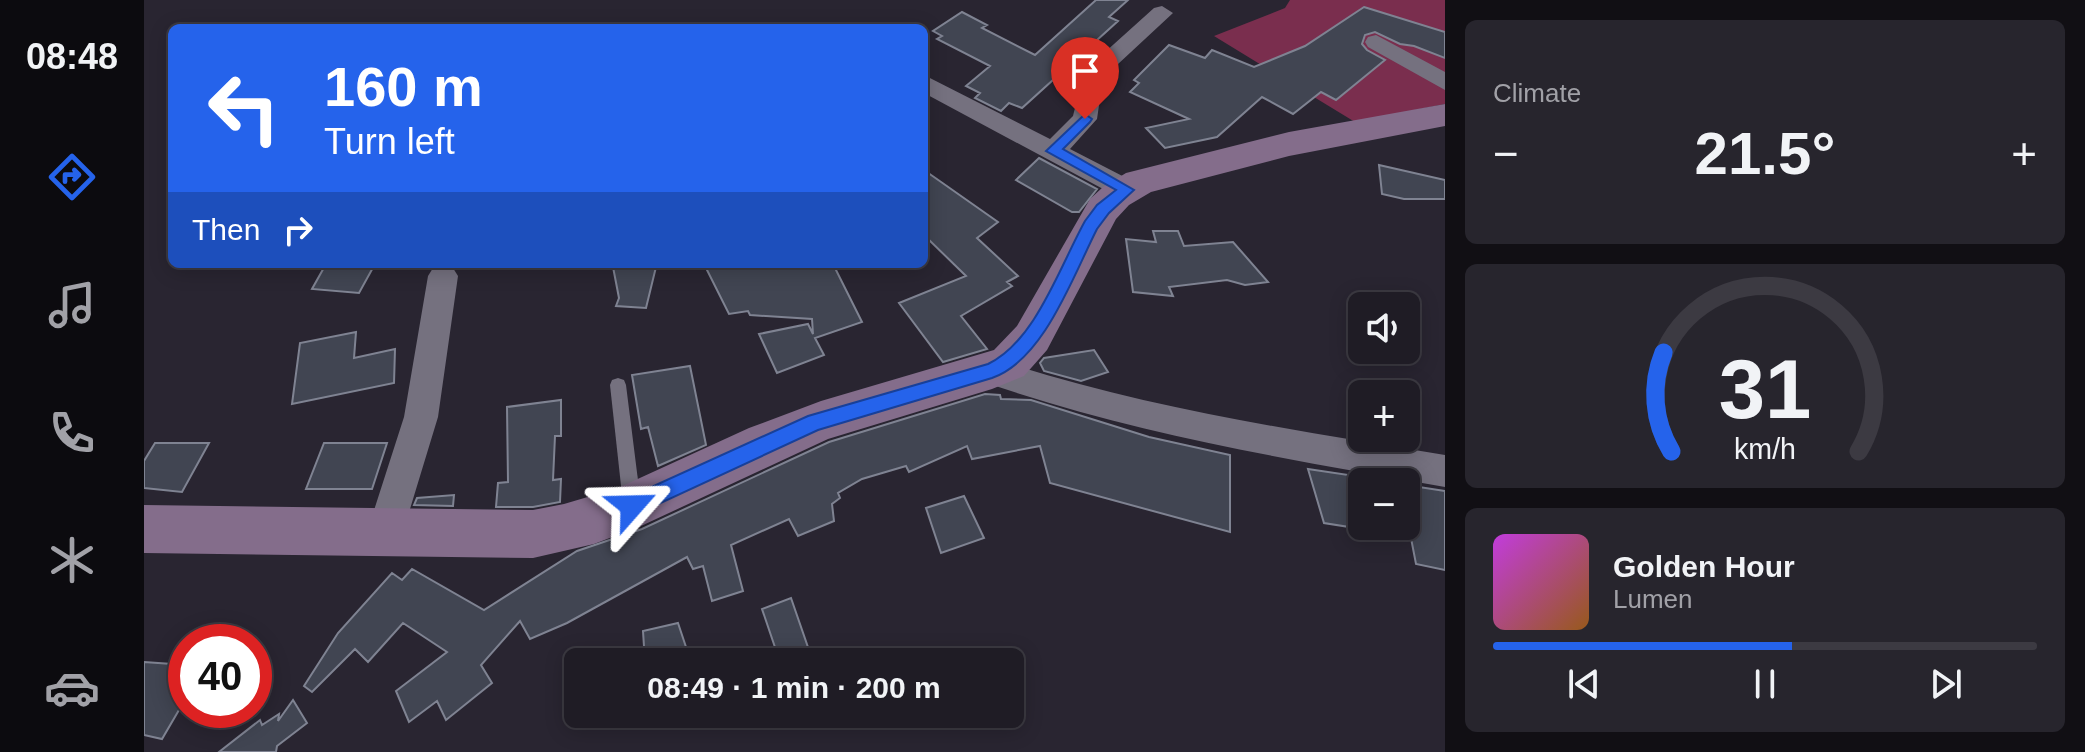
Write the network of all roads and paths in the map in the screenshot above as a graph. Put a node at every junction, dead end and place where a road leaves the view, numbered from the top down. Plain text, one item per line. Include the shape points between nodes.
1 (1162, 13) dead end
2 (1376, 42) dead end
3 (1445, 82) edge
4 (928, 85) edge
5 (1445, 115) edge
6 (1053, 151) junction
7 (1127, 190) junction
8 (443, 276) dead end
9 (992, 371) junction
10 (618, 385) dead end
11 (1445, 471) edge
12 (632, 506) junction
13 (144, 529) edge
14 (385, 532) junction

1 - 6 street via 1092,76 1085,119
2 - 3 street
4 - 6 street
5 - 7 street via 1289,144 1154,178
6 - 7 street
7 - 9 street via 1091,226 1023,350
8 - 14 street via 421,417
9 - 11 street via 1106,408
9 - 12 street via 814,422
10 - 12 lane
12 - 14 street via 569,529 533,534
13 - 14 street

